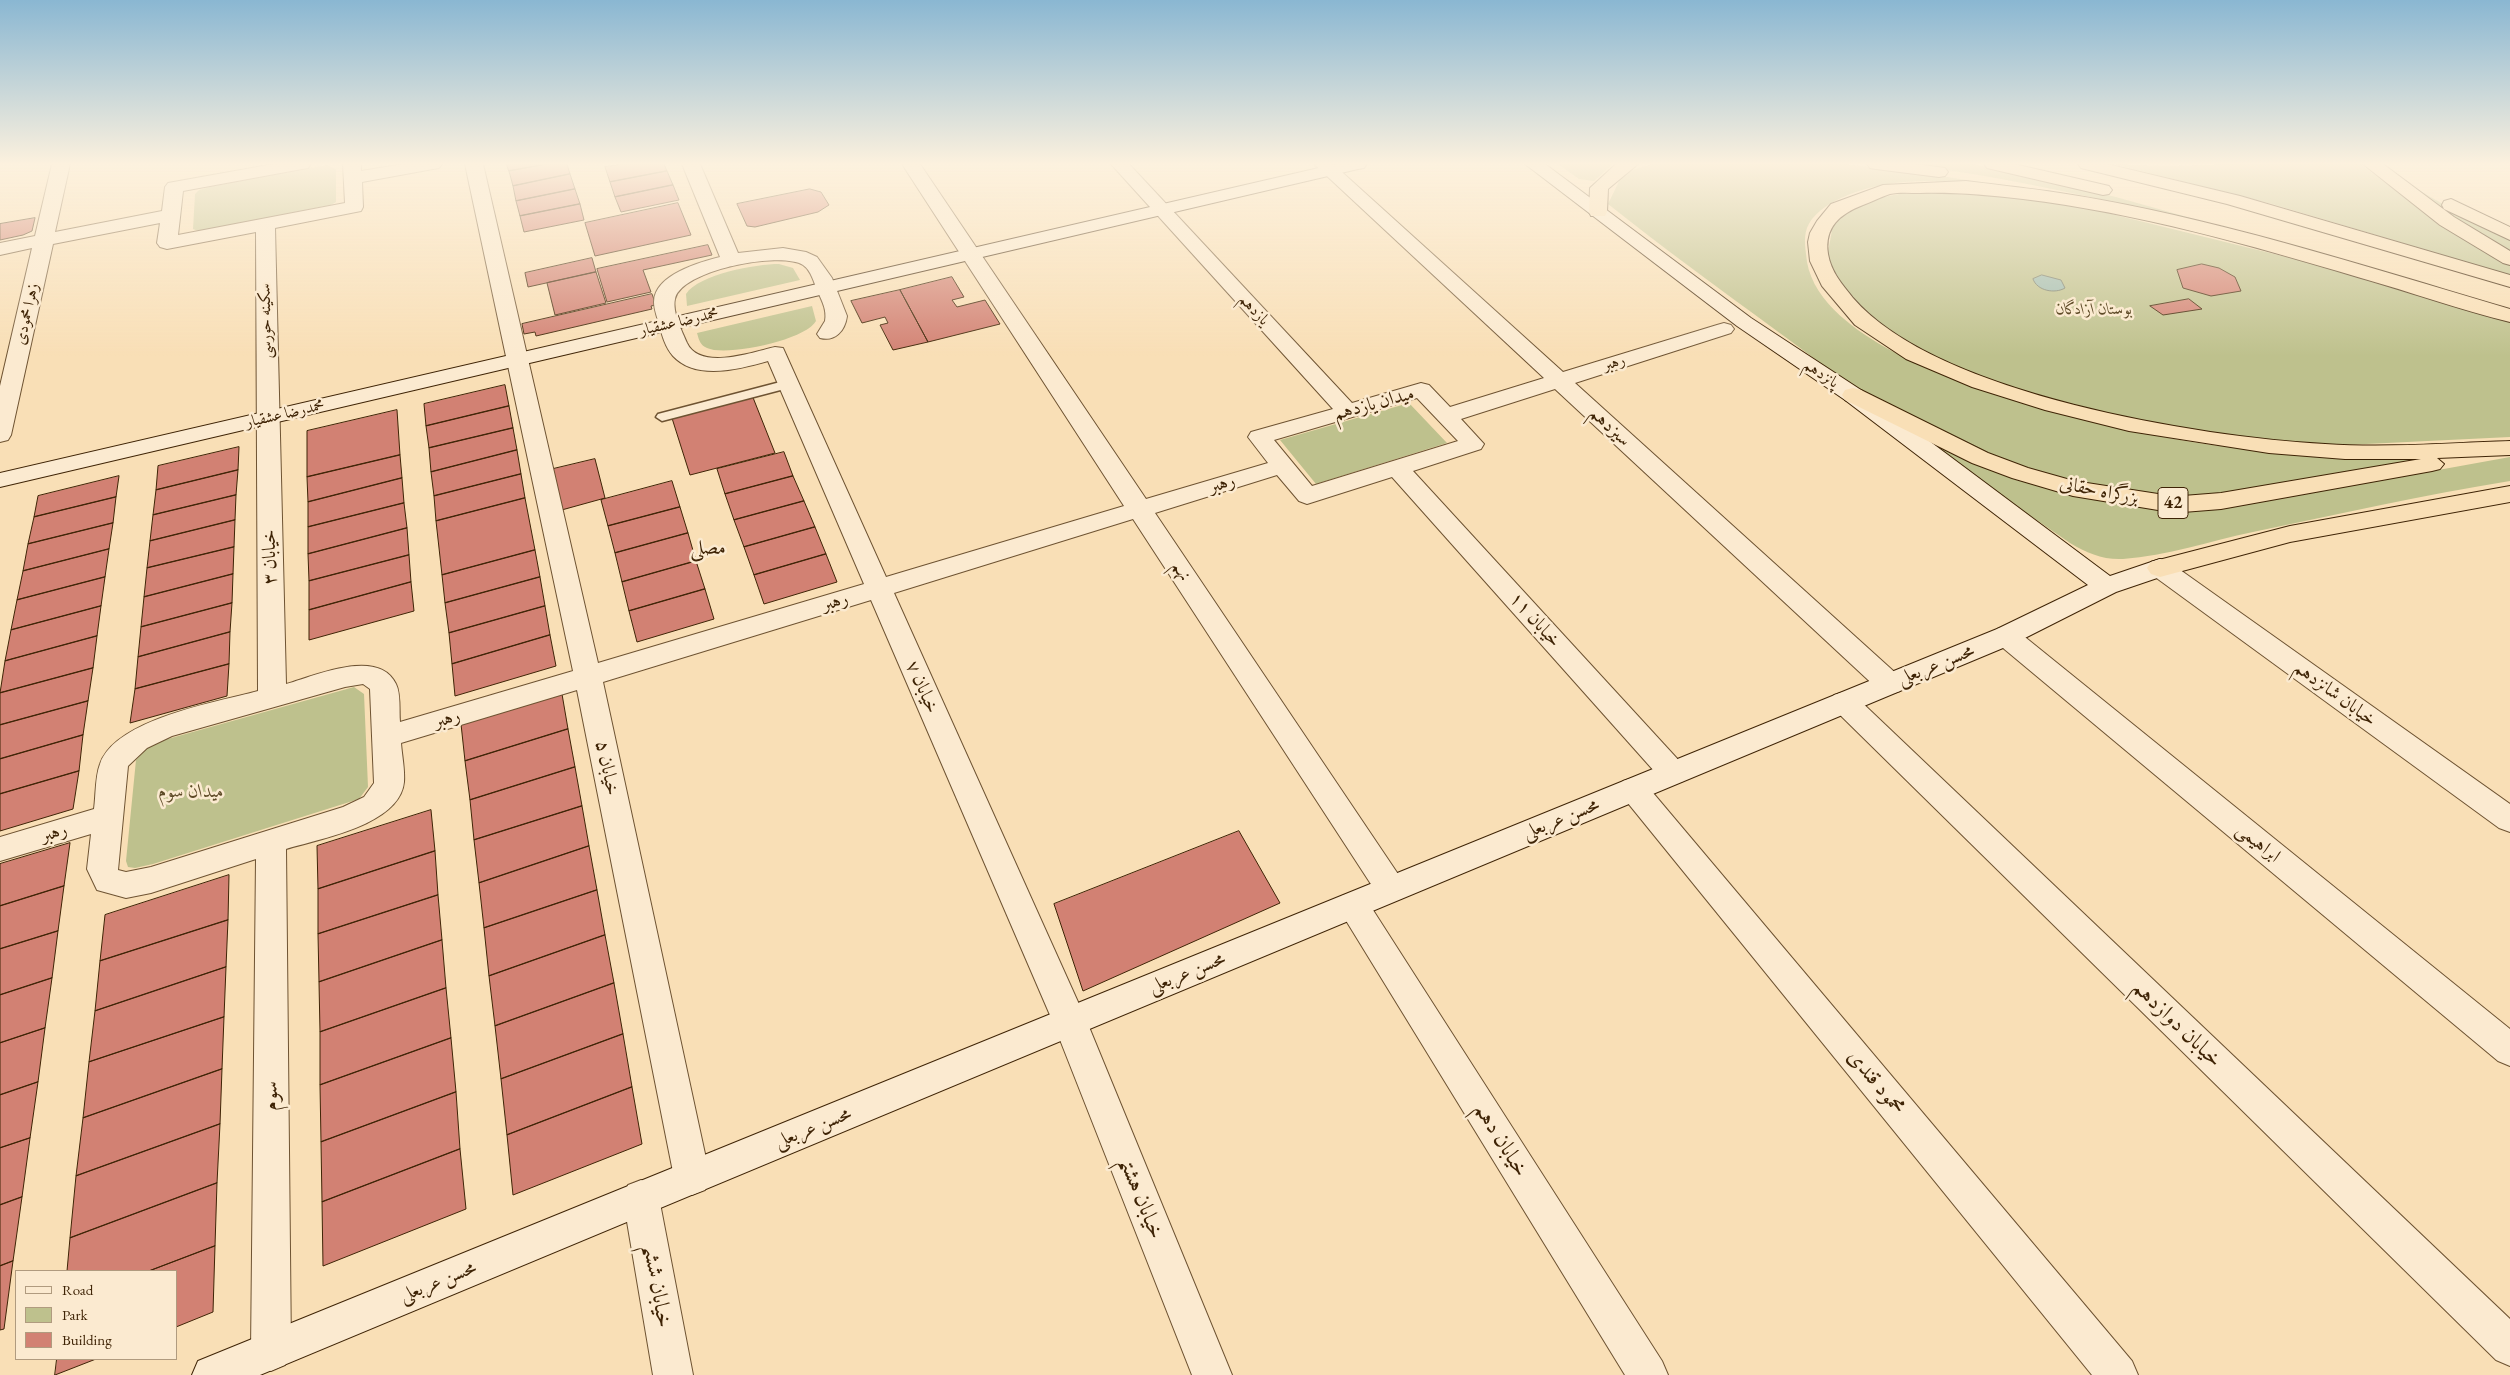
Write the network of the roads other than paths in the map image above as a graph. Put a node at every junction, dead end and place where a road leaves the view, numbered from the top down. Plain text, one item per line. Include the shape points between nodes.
1 (46, 228) edge
2 (106, 228) edge
3 (169, 228) edge
4 (244, 228) edge
5 (265, 228) edge
6 (488, 228) edge
7 (718, 228) edge
8 (954, 228) edge
9 (1082, 228) edge
10 (1177, 228) edge
11 (1394, 228) edge
12 (1619, 228) edge
13 (1820, 228) edge
14 (2198, 228) edge
15 (2246, 228) edge
16 (2331, 228) edge
17 (2459, 228) edge
18 (2498, 228) edge
19 (2510, 234) edge
20 (43, 241) junction
21 (0, 250) edge
22 (971, 254) junction
23 (2510, 259) edge
24 (732, 262) junction
25 (2510, 281) edge
26 (826, 288) junction
27 (2510, 312) edge
28 (2510, 316) edge
29 (670, 324) junction
30 (1724, 329) dead end
31 (827, 334) dead end
32 (518, 359) junction
33 (1560, 380) junction
34 (788, 384) junction
35 (1853, 395) junction
36 (1347, 410) junction
37 (1446, 416) junction
38 (662, 417) dead end
39 (267, 418) junction
40 (0, 435) edge
41 (2510, 448) edge
42 (2510, 452) edge
43 (1282, 466) junction
44 (1397, 468) junction
45 (0, 480) edge
46 (2510, 494) edge
47 (1140, 509) junction
48 (2160, 568) junction
49 (2107, 586) junction
50 (879, 588) junction
51 (2006, 636) junction
52 (588, 677) junction
53 (1890, 684) junction
54 (272, 697) junction
55 (1844, 702) junction
56 (387, 737) junction
57 (1673, 773) junction
58 (1634, 789) junction
59 (108, 817) junction
60 (2510, 820) edge
61 (271, 842) junction
62 (0, 849) edge
63 (1391, 889) junction
64 (1353, 905) junction
65 (1070, 1022) junction
66 (2510, 1050) edge
67 (692, 1177) junction
68 (641, 1198) junction
69 (2510, 1346) edge
70 (270, 1351) junction
71 (224, 1373) edge
72 (673, 1375) edge
73 (1212, 1375) edge
74 (1648, 1375) edge
75 (2118, 1375) edge

1 - 20 street, زهرا محمودی
2 - 20 street
3 - 4 street via 167,243
5 - 39 street, سکینه حورسی
6 - 32 street, خیابان ۵
7 - 24 street
8 - 22 street, نهم
9 - 22 street, محمدرضا عشقیار
10 - 36 street, یازدهم
11 - 33 street, سیزدهم
12 - 35 street, پانزدهم via 1744,322
13 - 41 highway via 1816,243 1821,265 1830,286 1852,310 1880,333 1941,367 1995,388 2082,414 2153,428 2323,451
14 - 28 highway via 2322,260
15 - 27 highway
16 - 25 highway
17 - 23 highway
18 - 19 highway
20 - 21 street
20 - 40 street, زهرا محمودی
22 - 26 street, محمدرضا عشقیار
22 - 47 street, نهم
24 - 26 street via 774,254 804,257 815,265
24 - 29 street via 690,273 670,287 664,301
26 - 29 street, محمدرضا عشقیار
26 - 31 street via 838,315
29 - 32 street, محمدرضا عشقیار
29 - 34 street, خیابان ۷ via 679,351 688,358 728,363 775,353
30 - 33 street, رهبر
32 - 39 street, محمدرضا عشقیار
32 - 52 street, خیابان ۵
33 - 37 street, رهبر
33 - 53 street, سیزدهم
34 - 38 lane
34 - 50 street, خیابان ۷
35 - 42 highway, بزرگراه حقانی / 42 via 1980,458 2020,473 2089,491 2158,502 2221,501
35 - 49 street, پانزدهم
36 - 37 street, میدان یازدهم via 1421,390
36 - 43 street, میدان یازدهم via 1259,437
37 - 44 street, میدان یازدهم via 1472,444
39 - 45 street, محمدرضا عشقیار
39 - 54 street, خیابان ۳
43 - 44 street, میدان یازدهم via 1307,496
43 - 47 street, رهبر
44 - 57 street, خیابان ۱۱
46 - 48 highway via 2358,518 2219,550
47 - 50 street, رهبر
47 - 63 street, نهم
48 - 49 street, محسن عربعلی
48 - 60 street, خیابان شانزدهم
49 - 51 street, محسن عربعلی
50 - 52 street, رهبر
50 - 65 street, خیابان ۷
51 - 53 street, محسن عربعلی
51 - 66 street, ابراهیمی
52 - 56 street, رهبر
52 - 67 street, خیابان ۵
53 - 55 street, محسن عربعلی
54 - 56 street via 354,674 371,675 384,686
54 - 59 street via 163,728 137,740 114,764
55 - 57 street, محسن عربعلی
55 - 69 street, خیابان دوازدهم
56 - 61 street via 390,783 376,804 360,814
57 - 58 street, محسن عربعلی
58 - 63 street, محسن عربعلی
58 - 75 street, محمود قندی
59 - 61 street via 102,869 108,881 115,884 150,880
59 - 62 street, رهبر
61 - 70 street, سوم
63 - 64 street, محسن عربعلی
64 - 65 street, محسن عربعلی
64 - 74 street, خیابان دهم
65 - 67 street, محسن عربعلی
65 - 73 street, خیابان هشتم
67 - 68 street, محسن عربعلی
68 - 70 street, محسن عربعلی
68 - 72 street, خیابان ششم
70 - 71 street, محسن عربعلی

